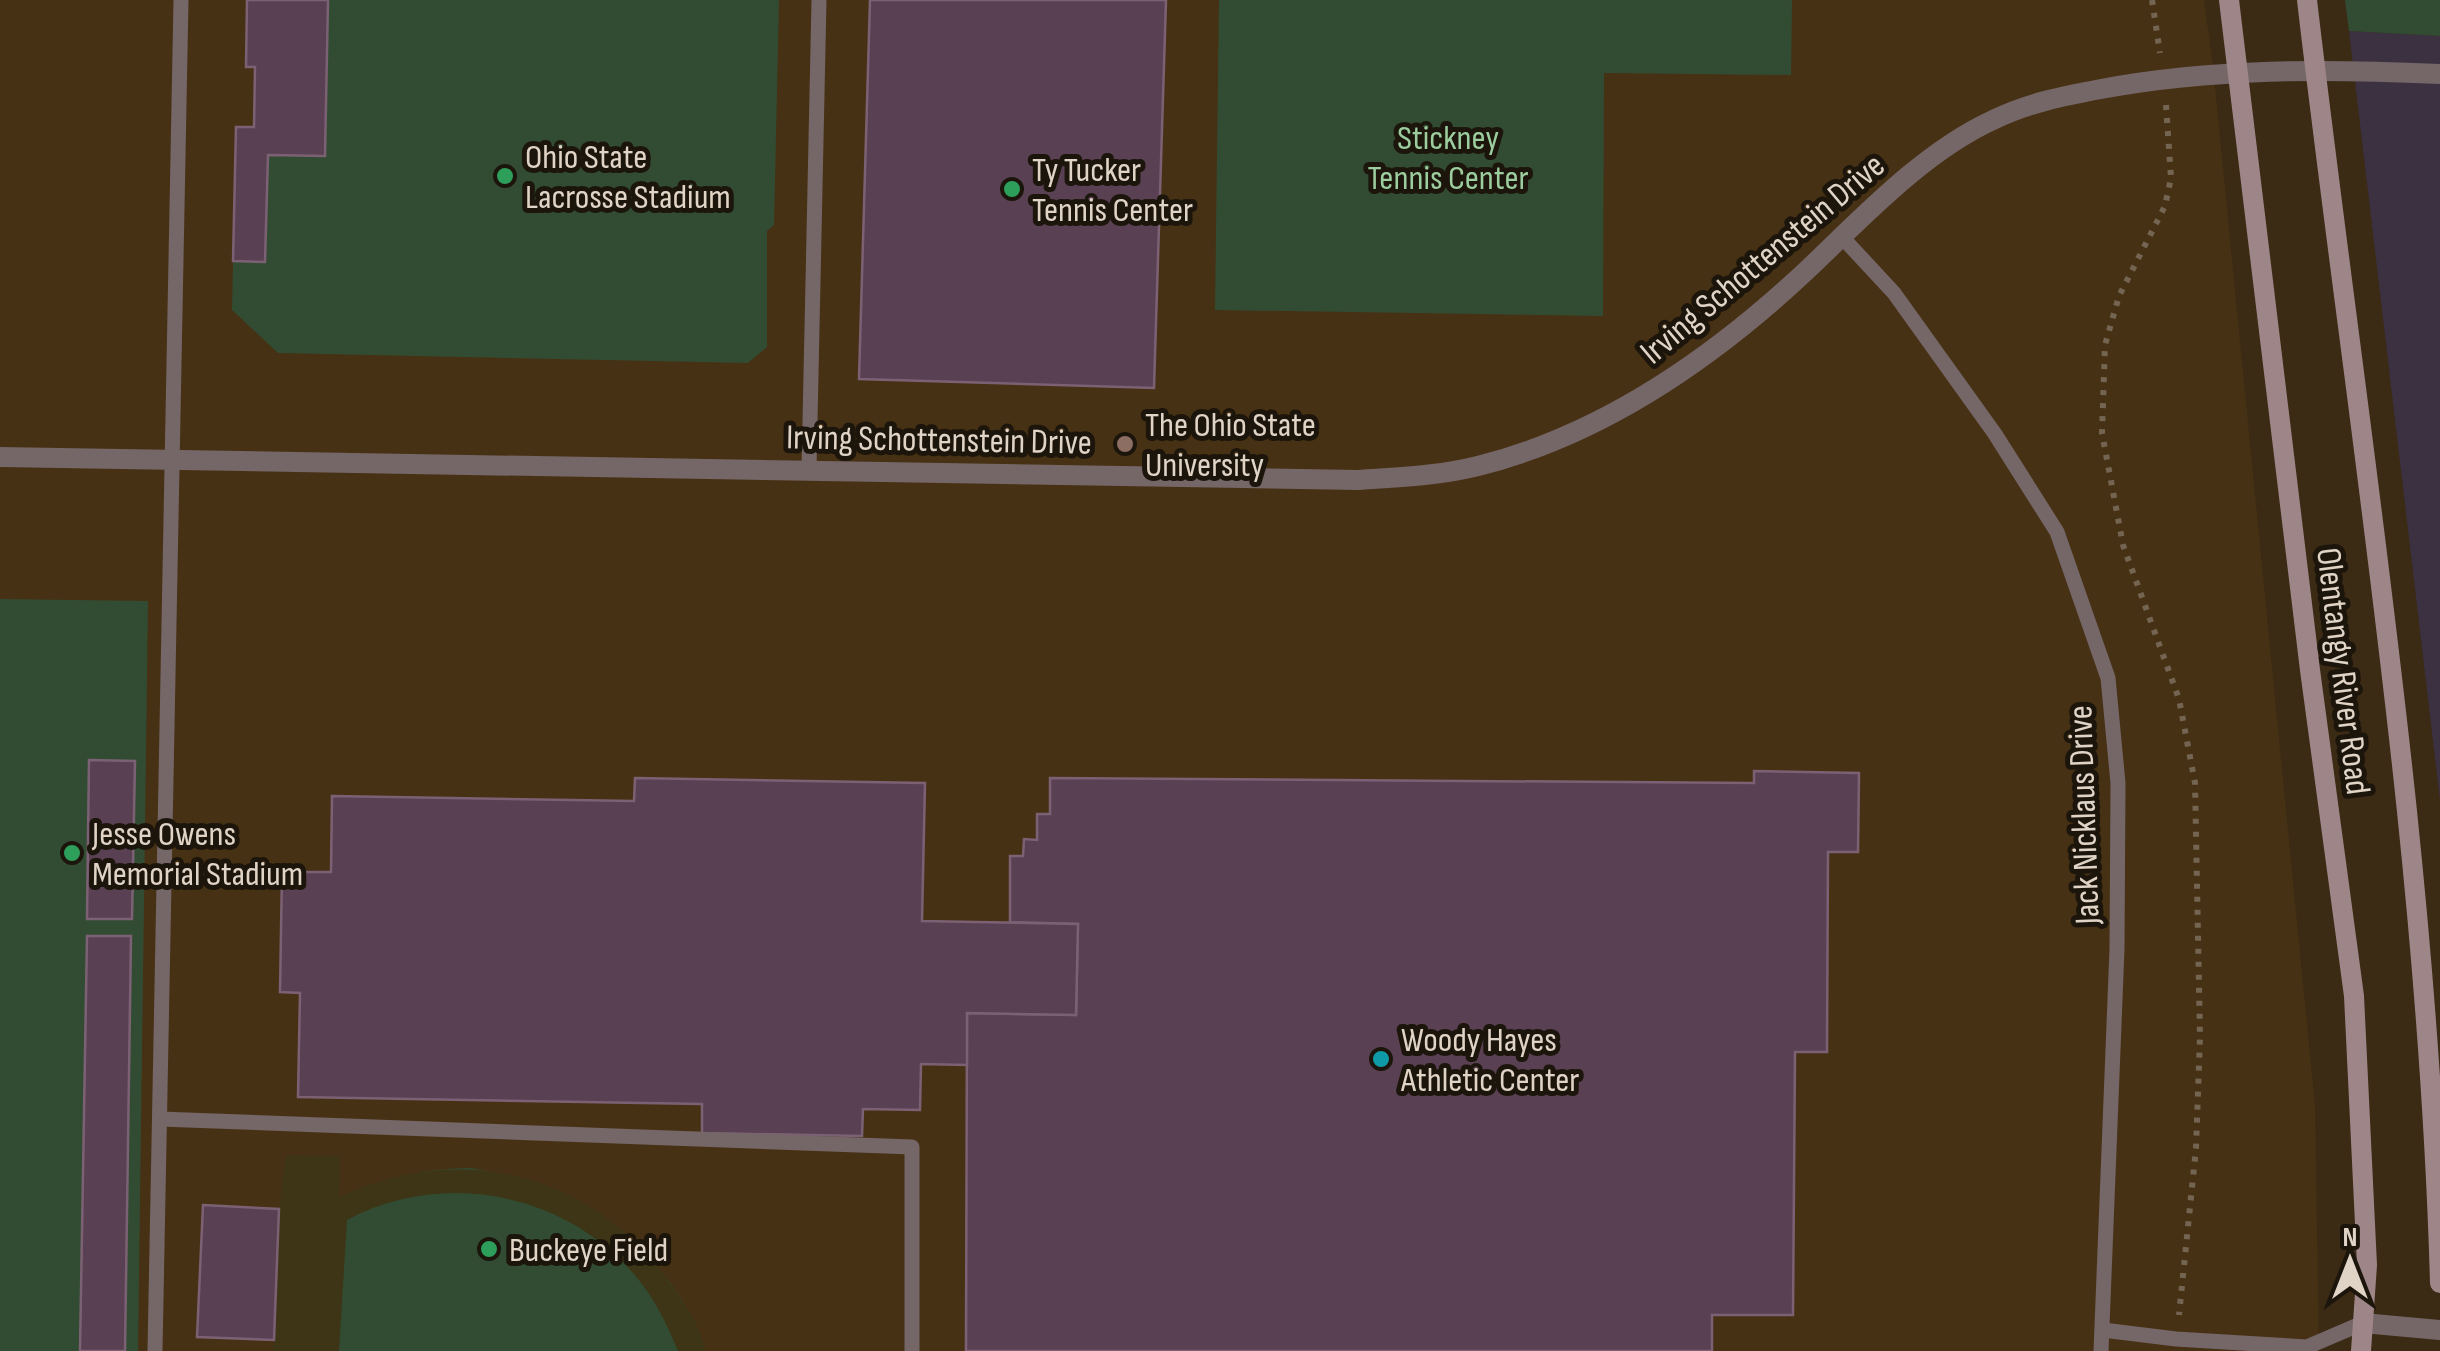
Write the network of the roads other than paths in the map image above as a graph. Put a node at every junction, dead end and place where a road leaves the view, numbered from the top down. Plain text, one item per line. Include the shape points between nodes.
1 (181, 0) edge
2 (819, 0) edge
3 (2229, 0) edge
4 (2306, 0) edge
5 (2315, 71) junction
6 (2238, 72) junction
7 (2440, 74) edge
8 (1842, 237) junction
9 (0, 457) edge
10 (175, 458) junction
11 (809, 469) junction
12 (160, 1120) junction
13 (2440, 1284) edge
14 (2363, 1323) junction
15 (2103, 1330) junction
16 (2440, 1330) edge
17 (2309, 1349) edge
18 (155, 1351) edge
19 (912, 1351) edge
20 (2101, 1351) edge
21 (2361, 1351) edge

1 - 10 lane
2 - 11 lane
3 - 6 main road, Olentangy River Road
4 - 5 main road, Olentangy River Road
5 - 6 street, Irving Schottenstein Drive
5 - 7 street, Irving Schottenstein Drive
5 - 13 main road, Olentangy River Road via 2412,844
6 - 8 street, Irving Schottenstein Drive via 2164,77 2041,100 1991,120 1945,146
6 - 14 main road, Olentangy River Road via 2354,996 2367,1265
8 - 11 street, Irving Schottenstein Drive via 1783,292 1638,400 1478,466 1358,480
8 - 15 lane, Jack Nicklaus Drive via 1894,294 2057,532 2108,678 2118,801 2117,950
9 - 10 street, Irving Schottenstein Drive
10 - 11 street, Irving Schottenstein Drive
10 - 12 lane
12 - 18 lane
12 - 19 lane via 912,1147
14 - 16 street
14 - 17 lane
14 - 21 main road, Olentangy River Road
15 - 17 lane
15 - 20 lane, Jack Nicklaus Drive

